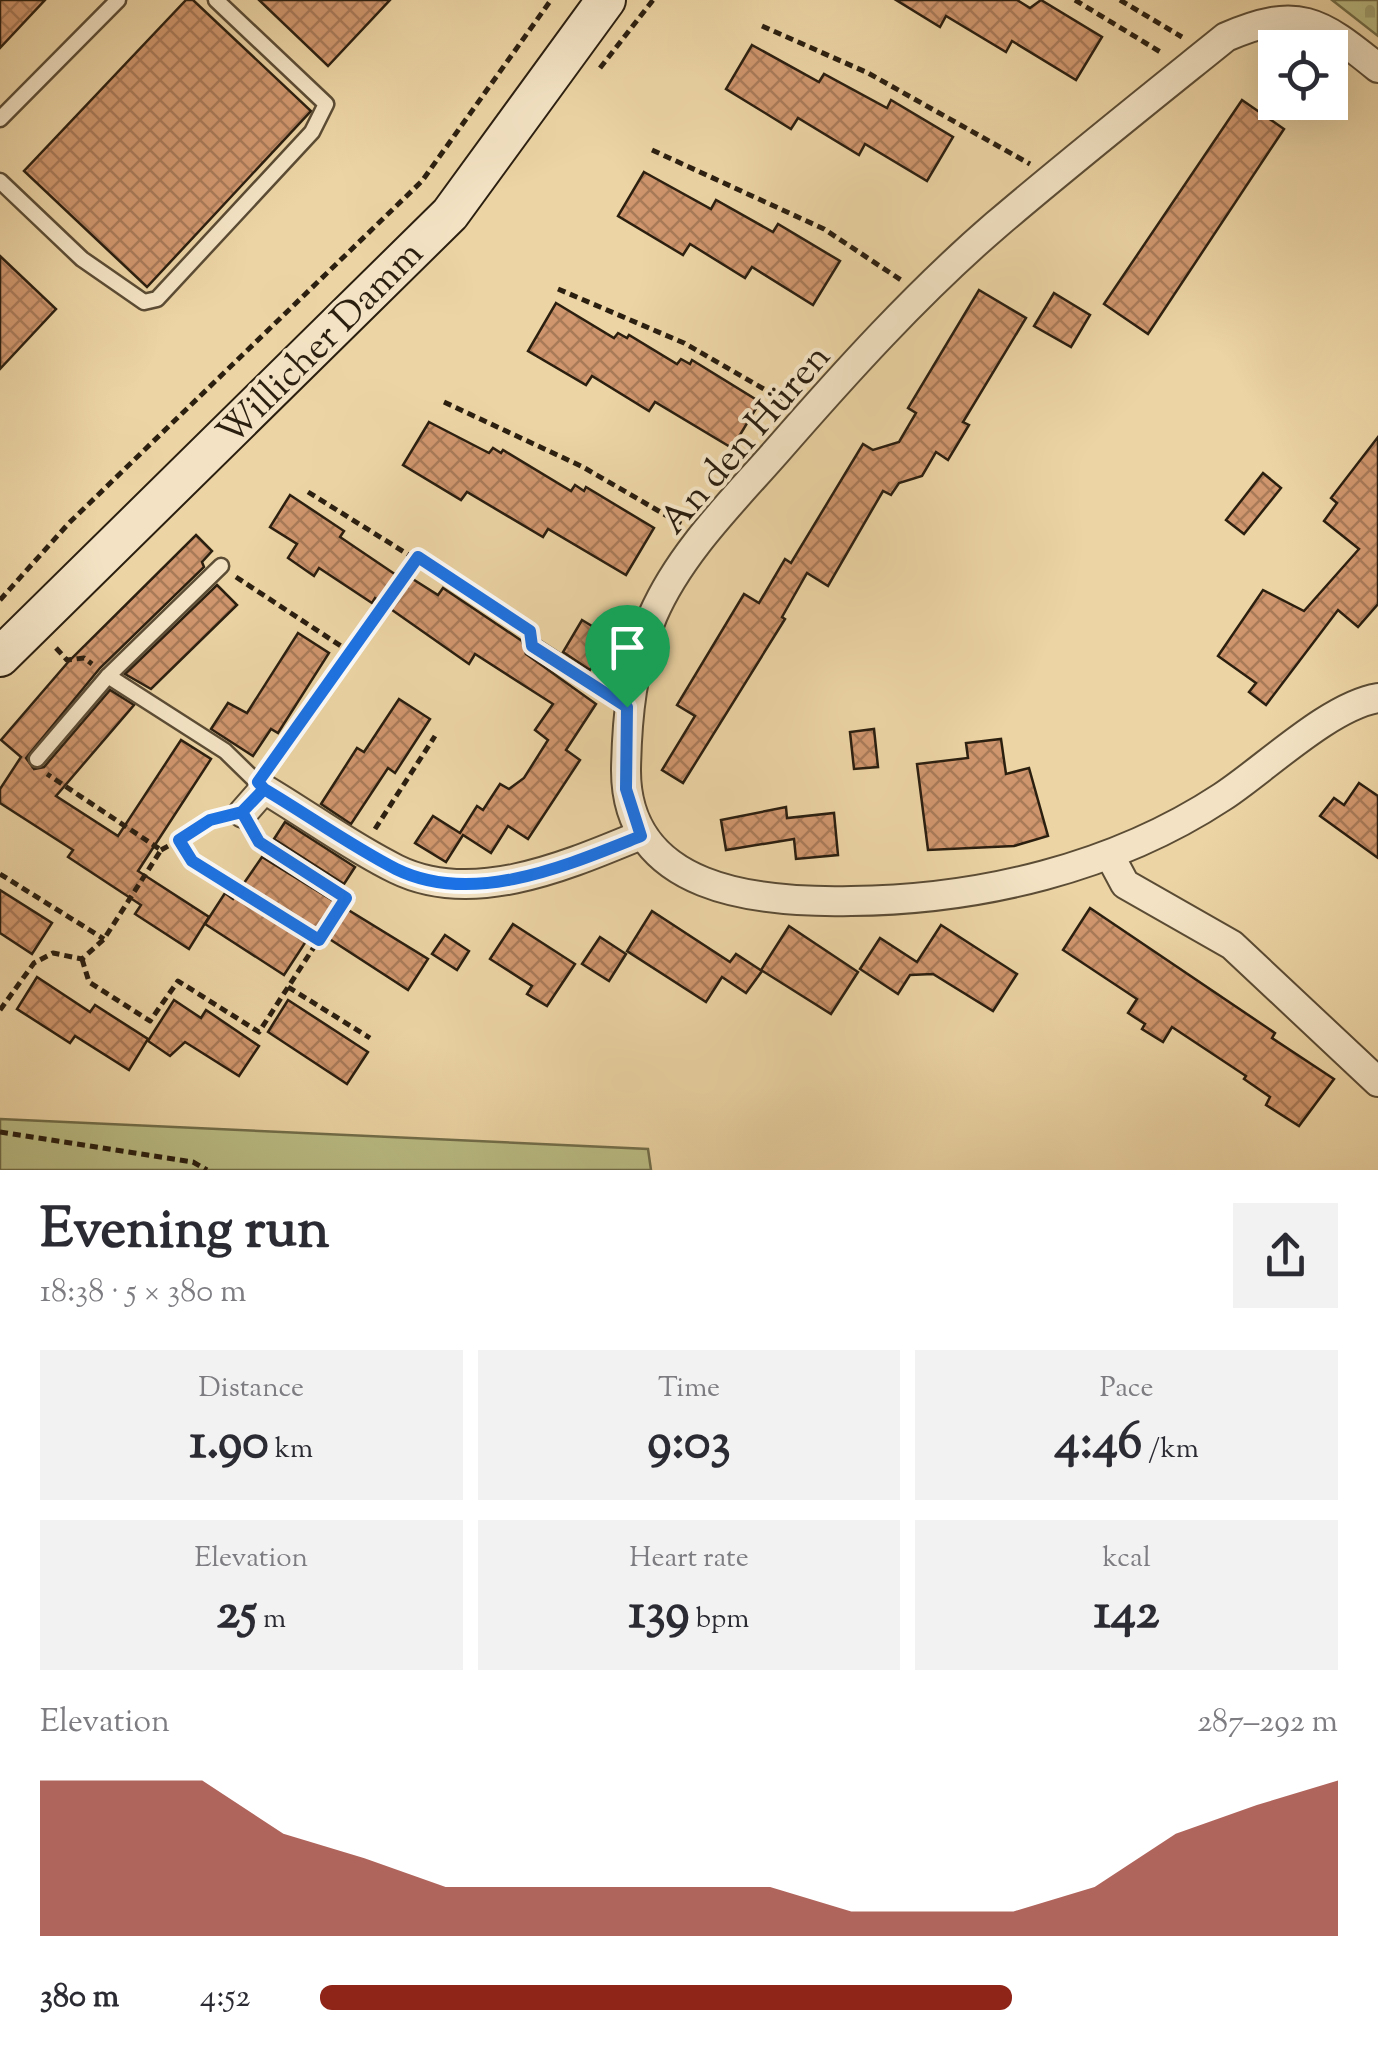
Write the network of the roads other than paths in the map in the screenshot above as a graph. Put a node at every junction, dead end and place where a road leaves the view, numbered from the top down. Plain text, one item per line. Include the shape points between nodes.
1 (118, 0) edge
2 (216, 0) edge
3 (606, 0) edge
4 (1297, 10) edge
5 (1378, 68) edge
6 (0, 119) edge
7 (0, 181) edge
8 (220, 566) road end
9 (532, 646) road end
10 (0, 657) edge
11 (108, 676) junction
12 (1378, 698) edge
13 (627, 707) junction
14 (36, 759) road end
15 (261, 786) junction
16 (242, 812) joint
17 (641, 836) junction
18 (1110, 856) junction
19 (346, 898) road end
20 (1378, 1082) edge

1 - 6 lane
2 - 7 lane via 326,104 312,132 157,299 144,302 82,259
3 - 10 main road, Willicher Damm via 450,214
4 - 5 street, An den Hüren
4 - 13 street, An den Hüren via 1226,36 992,228 808,415 702,537 654,614
8 - 11 lane
9 - 13 lane
11 - 14 lane
11 - 15 lane via 225,751
12 - 18 street via 1338,715 1218,800
13 - 17 street, An den Hüren via 626,789
15 - 16 street
15 - 17 street via 398,870 442,883 515,879
16 - 19 lane via 259,842
17 - 18 street via 691,880 742,895 851,902 988,889
18 - 20 street via 1124,884 1232,945

